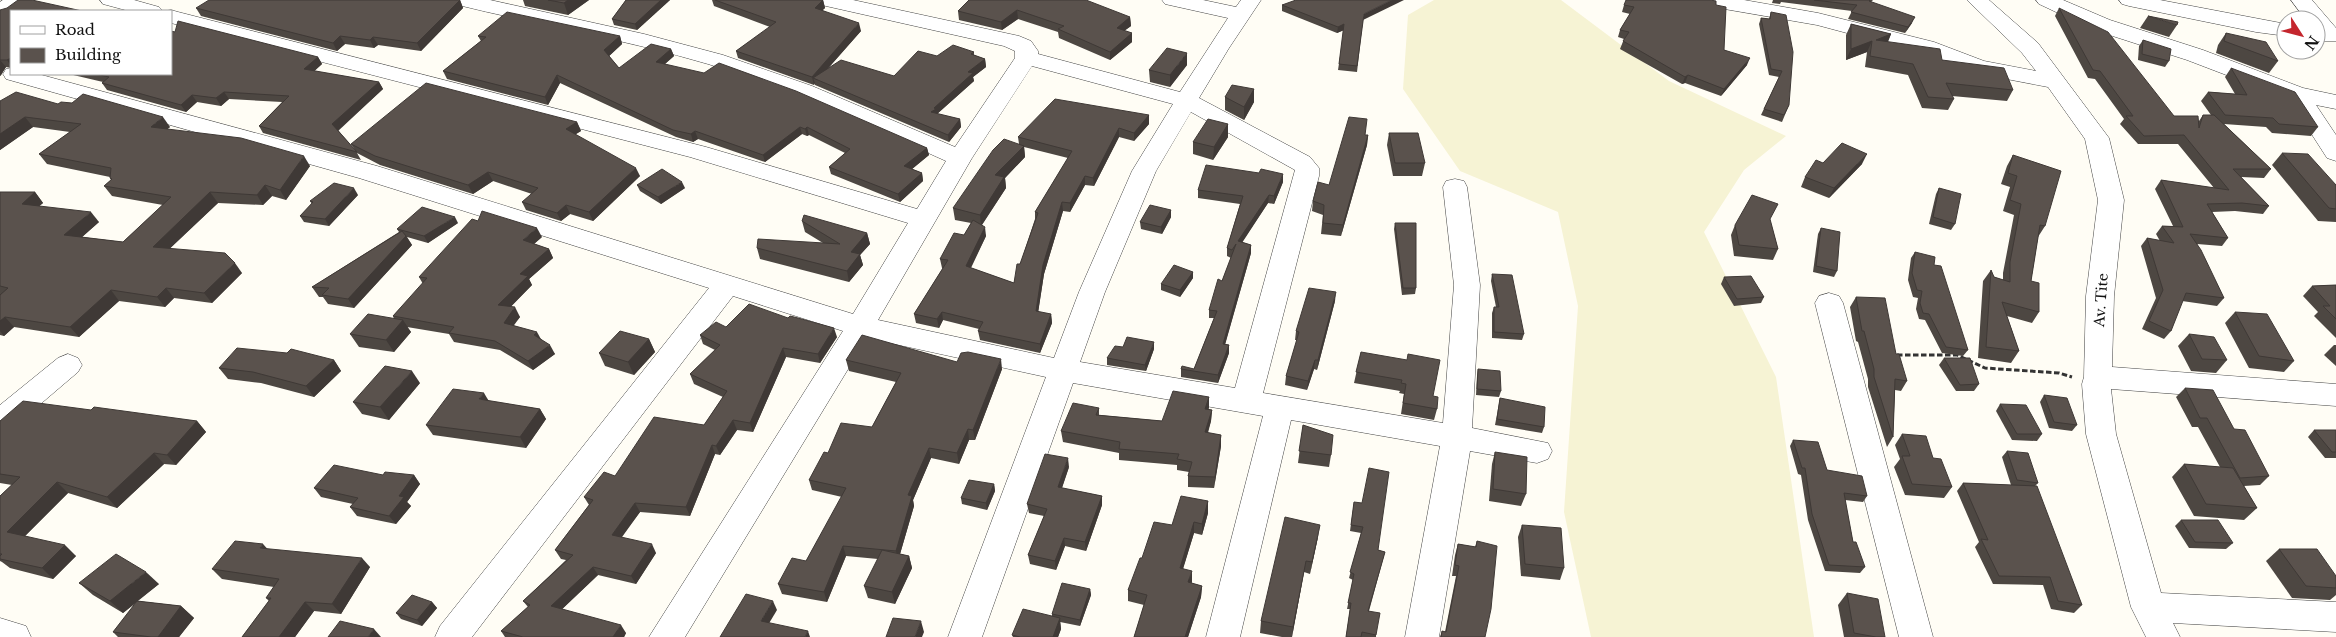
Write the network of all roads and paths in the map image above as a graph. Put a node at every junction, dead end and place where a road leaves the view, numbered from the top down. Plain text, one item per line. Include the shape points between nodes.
1 (18, 0) edge
2 (110, 0) edge
3 (169, 0) edge
4 (461, 0) edge
5 (824, 0) edge
6 (1172, 0) edge
7 (1707, 0) edge
8 (1977, 0) edge
9 (2046, 0) edge
10 (2129, 0) edge
11 (2301, 0) edge
12 (1246, 7) edge
13 (145, 10) edge
14 (151, 10) edge
15 (0, 11) edge
16 (172, 16) edge
17 (2276, 29) edge
18 (2328, 36) edge
19 (1026, 58) junction
20 (0, 70) edge
21 (48, 78) edge
22 (14, 80) edge
23 (2056, 82) junction
24 (2297, 94) junction
25 (1186, 100) junction
26 (2336, 102) edge
27 (2336, 152) edge
28 (960, 158) junction
29 (1455, 187) dead end
30 (923, 219) junction
31 (726, 286) junction
32 (1829, 303) dead end
33 (860, 326) junction
34 (1890, 354) edge
35 (68, 365) dead end
36 (1062, 370) junction
37 (2097, 380) junction
38 (2336, 394) edge
39 (1246, 401) junction
40 (1280, 407) junction
41 (0, 422) edge
42 (1457, 437) junction
43 (1536, 451) dead end
44 (2148, 607) junction
45 (2336, 617) edge
46 (0, 633) edge
47 (14, 637) edge
48 (452, 637) edge
49 (666, 637) edge
50 (965, 637) edge
51 (1223, 637) edge
52 (1422, 637) edge
53 (1916, 637) edge
54 (2163, 637) edge

1 - 15 street
2 - 13 street
3 - 14 street
4 - 28 street via 675,48 751,70 827,99
5 - 19 street via 1011,41 1023,46 1027,51
6 - 12 street
7 - 23 street via 1818,19 1926,47 1978,67
8 - 23 street, Av. Tite via 2030,48
9 - 24 street via 2102,24
10 - 17 street
11 - 18 street
12 - 25 street
16 - 30 street via 698,152
19 - 25 street
19 - 28 street
20 - 22 street
21 - 22 street
21 - 31 street via 368,172
23 - 37 street, Av. Tite via 2097,138 2111,200 2100,296
24 - 26 street
24 - 27 street
25 - 36 street via 1144,171
25 - 39 street via 1307,168
28 - 30 street
29 - 42 street via 1467,285
30 - 33 street
31 - 33 street
31 - 48 street
32 - 53 street
33 - 36 street
33 - 49 street
34 - 37 path via 1957,355 1985,368 2060,373
35 - 41 street
36 - 39 street
36 - 50 street
37 - 38 street
37 - 44 street, Av. Tite via 2102,434
39 - 40 street
40 - 42 street
40 - 51 street
42 - 43 street
42 - 52 street
44 - 45 street
44 - 54 street, Av. Tite
46 - 47 street

